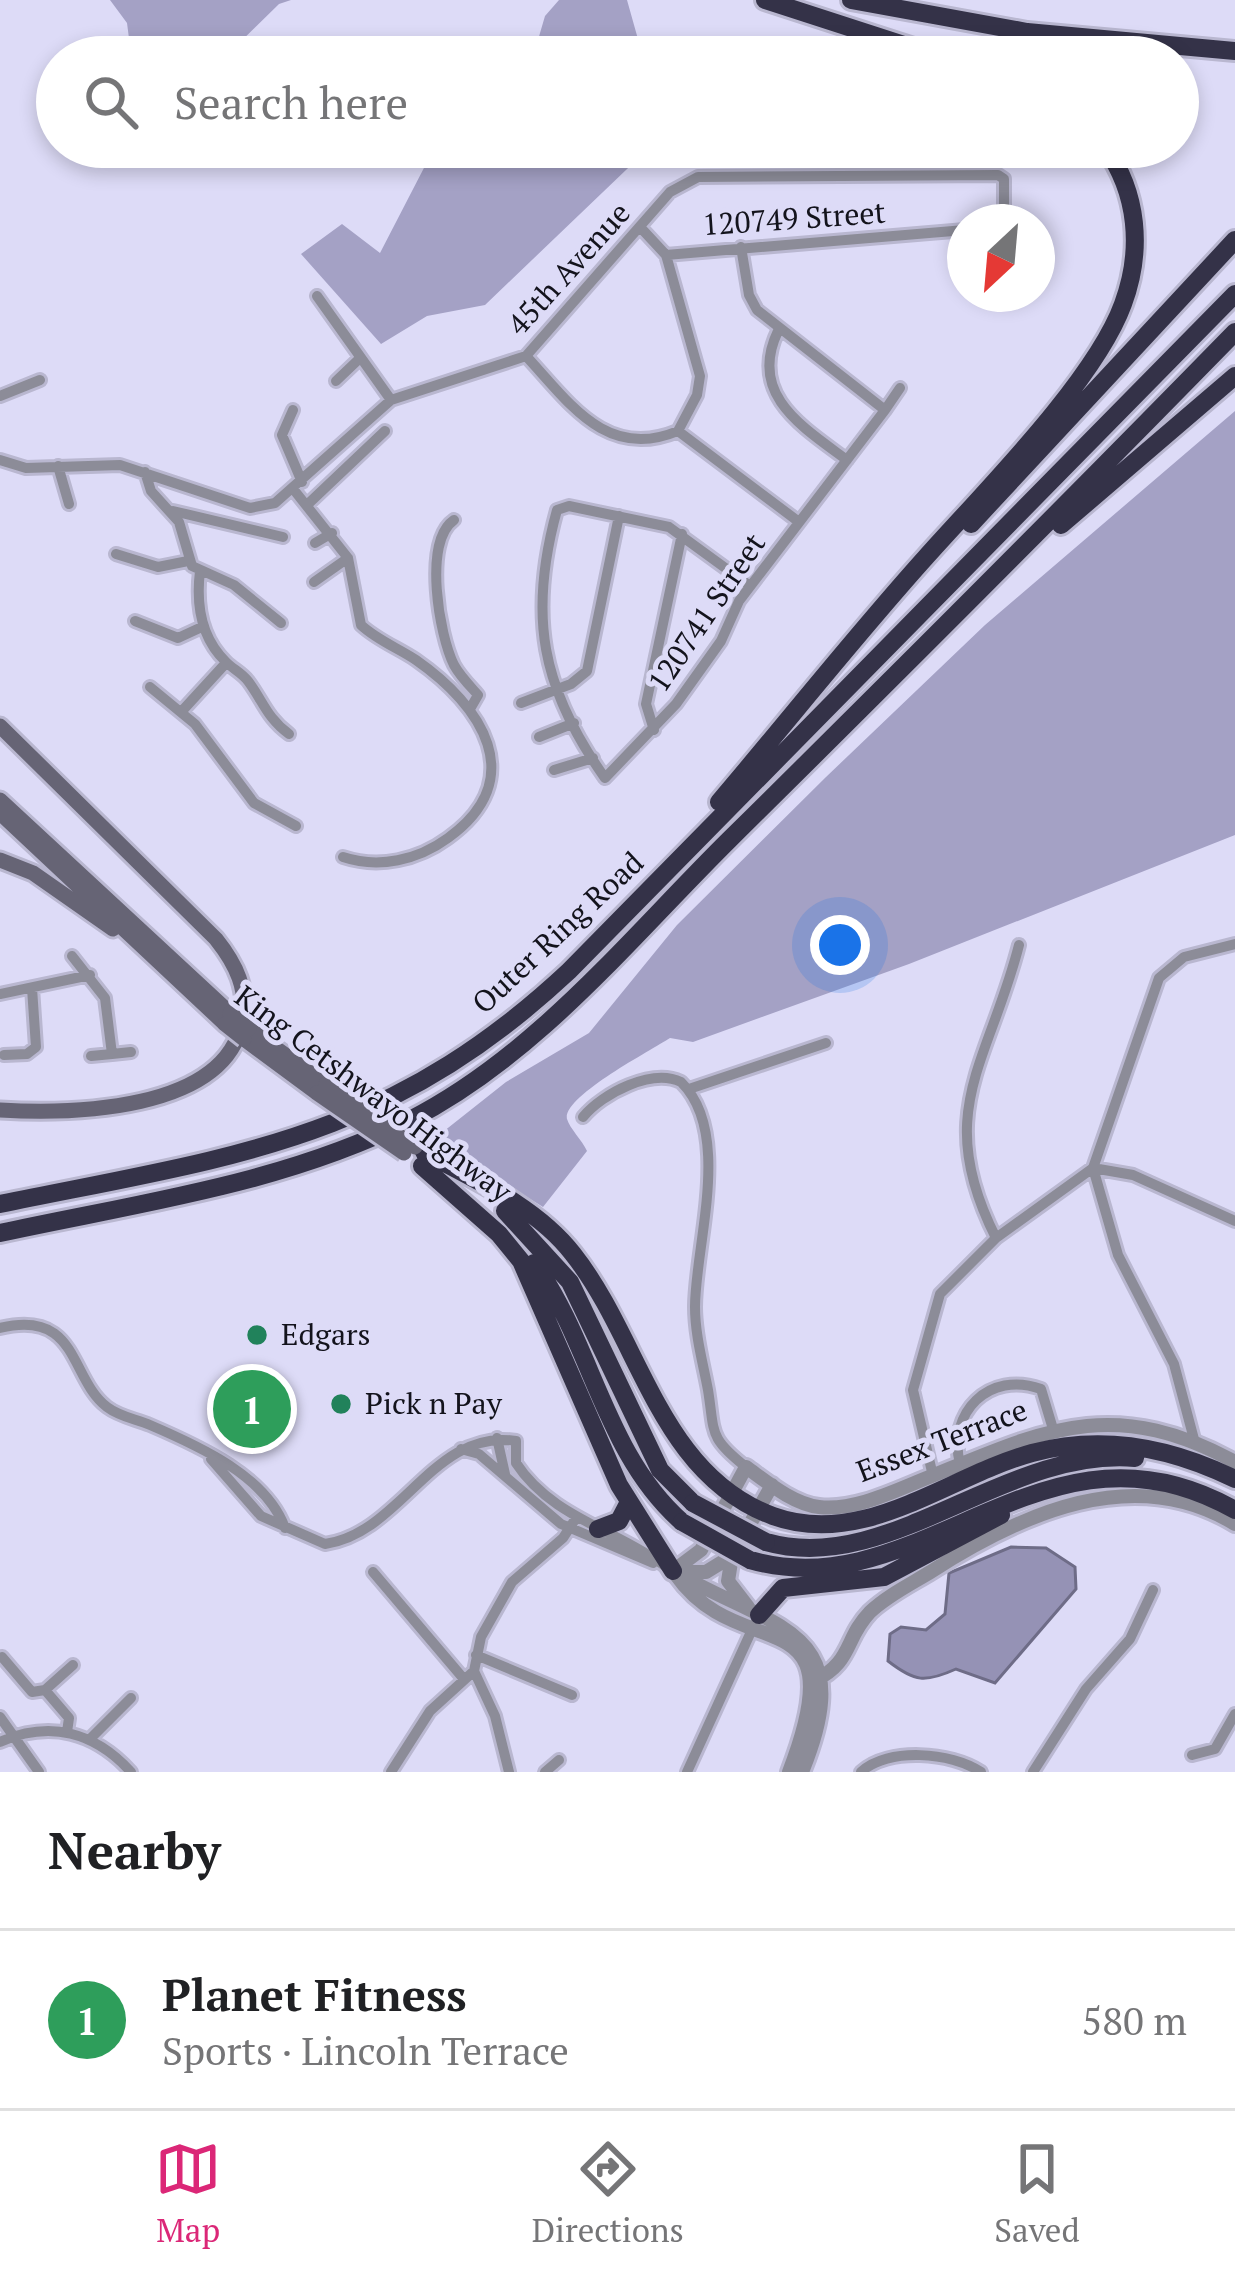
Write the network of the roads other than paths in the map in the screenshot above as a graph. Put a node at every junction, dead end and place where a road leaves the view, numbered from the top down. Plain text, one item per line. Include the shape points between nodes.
1 (765, 0) edge
2 (851, 0) edge
3 (876, 36) edge
4 (1071, 36) edge
5 (1199, 48) edge
6 (1235, 51) edge
7 (1116, 168) edge
8 (1003, 204) edge
9 (640, 227) junction
10 (947, 231) edge
11 (1235, 241) edge
12 (741, 247) junction
13 (666, 255) junction
14 (1235, 294) edge
15 (317, 296) dead end
16 (778, 331) junction
17 (1235, 332) edge
18 (526, 356) junction
19 (358, 360) junction
20 (1235, 376) edge
21 (40, 380) dead end
22 (336, 381) dead end
23 (900, 388) dead end
24 (1235, 388) edge
25 (0, 396) edge
26 (392, 400) junction
27 (293, 410) dead end
28 (884, 410) junction
29 (385, 431) dead end
30 (678, 431) junction
31 (1150, 448) junction
32 (0, 460) edge
33 (847, 460) junction
34 (58, 466) junction
35 (145, 472) junction
36 (298, 486) junction
37 (69, 504) dead end
38 (308, 504) junction
39 (173, 511) junction
40 (619, 516) junction
41 (454, 520) dead end
42 (799, 523) junction
43 (332, 533) junction
44 (682, 534) junction
45 (283, 537) dead end
46 (315, 544) dead end
47 (116, 554) dead end
48 (349, 558) junction
49 (188, 561) junction
50 (200, 572) junction
51 (314, 582) dead end
52 (750, 586) junction
53 (135, 621) dead end
54 (281, 623) dead end
55 (204, 626) junction
56 (925, 649) junction
57 (226, 663) junction
58 (834, 665) junction
59 (150, 687) dead end
60 (557, 688) junction
61 (521, 703) dead end
62 (470, 709) junction
63 (182, 711) junction
64 (574, 723) junction
65 (654, 730) junction
66 (3, 731) edge
67 (289, 734) dead end
68 (539, 737) dead end
69 (592, 758) junction
70 (554, 770) dead end
71 (3, 804) edge
72 (296, 826) dead end
73 (343, 857) dead end
74 (0, 860) edge
75 (628, 912) junction
76 (1235, 944) edge
77 (1019, 945) dead end
78 (72, 956) dead end
79 (159, 962) junction
80 (90, 975) junction
81 (32, 988) junction
82 (0, 994) edge
83 (227, 1018) junction
84 (826, 1043) dead end
85 (131, 1052) dead end
86 (112, 1054) junction
87 (4, 1055) dead end
88 (92, 1056) dead end
89 (689, 1089) junction
90 (0, 1110) edge
91 (584, 1117) dead end
92 (416, 1154) junction
93 (1093, 1168) junction
94 (0, 1204) edge
95 (1235, 1221) edge
96 (0, 1233) edge
97 (996, 1238) junction
98 (0, 1328) edge
99 (1053, 1429) junction
100 (497, 1438) junction
101 (1195, 1443) junction
102 (461, 1449) junction
103 (211, 1459) junction
104 (1235, 1462) edge
105 (960, 1464) junction
106 (746, 1468) junction
107 (933, 1476) junction
108 (507, 1477) junction
109 (1235, 1482) edge
110 (772, 1485) junction
111 (1054, 1485) junction
112 (732, 1494) junction
113 (628, 1502) junction
114 (274, 1504) junction
115 (759, 1510) junction
116 (1235, 1510) edge
117 (261, 1516) junction
118 (569, 1521) junction
119 (1235, 1524) edge
120 (285, 1528) junction
121 (598, 1529) junction
122 (741, 1558) junction
123 (673, 1571) junction
124 (374, 1572) dead end
125 (1153, 1590) dead end
126 (755, 1617) junction
127 (476, 1654) junction
128 (2, 1657) edge
129 (73, 1665) dead end
130 (469, 1674) junction
131 (818, 1679) junction
132 (45, 1690) junction
133 (572, 1694) dead end
134 (131, 1698) dead end
135 (1235, 1714) edge
136 (0, 1718) edge
137 (68, 1732) junction
138 (14, 1736) junction
139 (91, 1738) junction
140 (0, 1742) edge
141 (1192, 1756) dead end
142 (559, 1760) dead end
143 (39, 1772) edge
144 (131, 1772) edge
145 (391, 1772) edge
146 (509, 1772) edge
147 (545, 1772) edge
148 (687, 1772) edge
149 (789, 1772) edge
150 (802, 1772) edge
151 (860, 1772) edge
152 (981, 1772) edge
153 (1033, 1772) edge

1 - 3 highway
2 - 4 highway
5 - 6 highway
7 - 58 highway via 1135,224 1115,320 1007,467
8 - 9 street, 45th Avenue via 1002,176 698,177 674,188
9 - 13 street, 120749 Street
9 - 18 street, 45th Avenue
10 - 12 street, 120749 Street
11 - 58 highway
12 - 13 street, 120749 Street
12 - 16 street via 748,296
13 - 30 street via 700,376
14 - 75 highway, Outer Ring Road
15 - 19 street
16 - 28 street
16 - 33 street via 768,374 779,405
17 - 56 highway, Outer Ring Road
18 - 26 street, 45th Avenue
18 - 30 street via 596,429 652,440
19 - 22 street
19 - 26 street
20 - 31 highway
21 - 25 street
23 - 28 street, 120741 Street
24 - 31 highway
26 - 36 street, 45th Avenue
27 - 36 street via 282,435
28 - 33 street, 120741 Street
29 - 38 street
30 - 42 street
31 - 56 highway
32 - 34 street, 45th Avenue
33 - 42 street, 120741 Street
34 - 35 street, 45th Avenue
34 - 37 street
35 - 36 street, 45th Avenue via 250,508
35 - 39 street
36 - 38 street
38 - 43 street
39 - 45 street
39 - 49 street
40 - 44 street
40 - 60 street via 590,666
40 - 60 street via 561,506 538,605 545,663
41 - 62 street via 440,538 437,577 452,660 478,695
42 - 52 street, 120741 Street
43 - 46 street
43 - 48 street
44 - 52 street
44 - 65 street via 646,704
47 - 49 street via 158,567
48 - 51 street
48 - 62 street via 361,625 440,678
49 - 50 street
50 - 54 street via 240,588
50 - 55 street
52 - 65 street, 120741 Street via 716,648
53 - 55 street via 178,638
55 - 57 street
56 - 96 highway, Outer Ring Road via 564,1006 462,1090 297,1166
57 - 63 street
57 - 67 street
58 - 75 highway
59 - 63 street
60 - 61 street
60 - 64 street
62 - 73 street via 492,771 476,816 407,858
63 - 72 street via 254,803
64 - 68 street
64 - 69 street
65 - 69 street, 120741 Street via 605,778
66 - 90 main road via 216,939 239,975 245,1007 226,1058 186,1088 126,1103
69 - 70 street
71 - 79 main road, King Cetshwayo Highway
71 - 83 main road, King Cetshwayo Highway
74 - 79 main road via 44,880
75 - 94 highway, Outer Ring Road via 498,1033 373,1109 253,1151
76 - 93 street via 1184,957 1159,978
77 - 97 street via 964,1116
78 - 80 street
79 - 83 main road, King Cetshwayo Highway
80 - 81 street
80 - 86 street via 108,1006
81 - 82 street
81 - 87 street via 37,1047
83 - 92 main road, King Cetshwayo Highway, bridge
84 - 89 street
85 - 86 street
86 - 88 street
89 - 91 street via 658,1076 598,1102
89 - 106 street via 710,1183 695,1312 709,1423 716,1442
92 - 109 highway, King Cetshwayo Highway, bridge via 502,1208 557,1264 660,1470 693,1503 766,1542 800,1548 862,1540 1067,1461 1157,1460
92 - 112 highway via 525,1211 573,1253 671,1431
92 - 113 highway via 499,1234 530,1277
92 - 122 highway, King Cetshwayo Highway, bridge via 535,1264 576,1336 625,1453 652,1492 682,1522
93 - 95 street via 1133,1174
93 - 97 street
93 - 101 street via 1118,1256 1174,1364
97 - 107 street via 940,1294 917,1362 915,1405
98 - 103 street via 28,1326 54,1336 74,1352 108,1408
99 - 101 street, Essex Terrace via 1122,1427
99 - 105 street, Essex Terrace
99 - 105 street via 1037,1386 992,1392 958,1420
100 - 102 street
100 - 108 street
100 - 118 street via 516,1442 521,1471
101 - 104 street, Essex Terrace
102 - 108 street
102 - 120 street via 352,1537 318,1543
103 - 114 street
103 - 117 street
105 - 107 street, Essex Terrace
106 - 110 street, Essex Terrace
106 - 112 street
107 - 110 street, Essex Terrace via 830,1508
108 - 118 street
109 - 115 highway via 1168,1453 1075,1445 1006,1462 845,1523 808,1525
110 - 115 street
111 - 116 highway, King Cetshwayo Highway via 1139,1478
111 - 122 highway, King Cetshwayo Highway via 849,1563 794,1567
111 - 126 highway via 897,1573 783,1588
112 - 115 highway
112 - 123 street via 701,1550
113 - 121 highway via 621,1519
113 - 123 highway
114 - 117 street
114 - 120 street
115 - 122 street
117 - 120 street
118 - 121 street
118 - 123 street
118 - 127 street via 502,1598
119 - 131 street via 1191,1504 1127,1496 1046,1511 976,1543 886,1600 863,1620 840,1666
121 - 123 street via 639,1545
122 - 123 street via 706,1572
122 - 126 street via 728,1581
123 - 126 street
124 - 130 street
125 - 153 street via 1130,1639 1086,1689
126 - 131 street via 792,1634 812,1654
126 - 148 street
127 - 130 street
127 - 133 street
128 - 132 street via 32,1692
129 - 132 street
130 - 145 street via 430,1711
130 - 146 street via 495,1716
131 - 149 street
131 - 150 street via 822,1721
132 - 137 street via 69,1718
134 - 139 street
135 - 141 street via 1215,1749
136 - 138 street
137 - 138 street
137 - 139 street
138 - 140 street
138 - 143 street
139 - 144 street
142 - 147 street
151 - 152 street via 899,1758 951,1758

